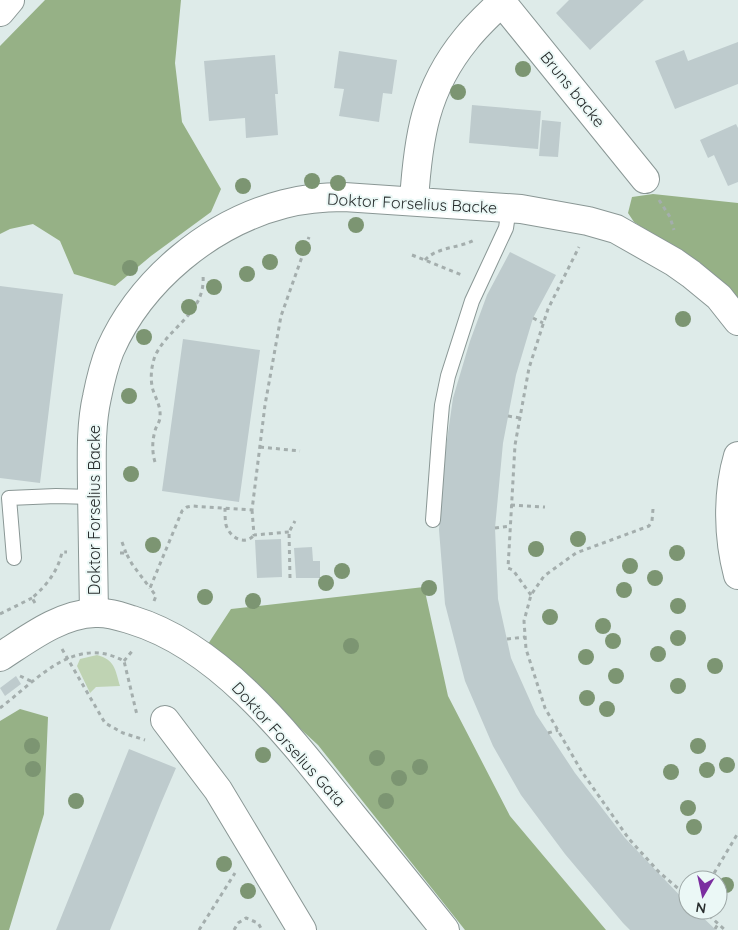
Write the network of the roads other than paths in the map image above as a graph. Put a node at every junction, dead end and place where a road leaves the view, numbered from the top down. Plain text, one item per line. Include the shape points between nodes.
1 (10, 0) edge
2 (502, 1) edge
3 (0, 12) edge
4 (645, 179) road end
5 (414, 201) junction
6 (508, 218) junction
7 (738, 321) edge
8 (738, 456) edge
9 (92, 497) junction
10 (433, 520) dead end
11 (14, 558) dead end
12 (738, 575) edge
13 (94, 613) junction
14 (0, 658) edge
15 (166, 720) dead end
16 (302, 930) edge
17 (444, 930) edge

1 - 3 street
2 - 4 street, Bruns backe
2 - 5 street via 466,38 444,70 432,95 417,160
5 - 6 street, Doktor Forselius Backe
5 - 9 street, Doktor Forselius Backe via 344,196 283,204 246,217 214,234 166,270 134,308 110,351 96,398
6 - 7 street, Doktor Forselius Backe via 588,221 616,229 674,262 719,297
6 - 10 lane via 472,301 446,386
8 - 12 street via 730,507 733,557
9 - 11 lane via 9,498
9 - 13 street, Doktor Forselius Backe
13 - 14 street via 59,622
13 - 17 street, Doktor Forselius Gata via 112,614 143,623 172,637 223,672 305,757
15 - 16 street via 218,790

